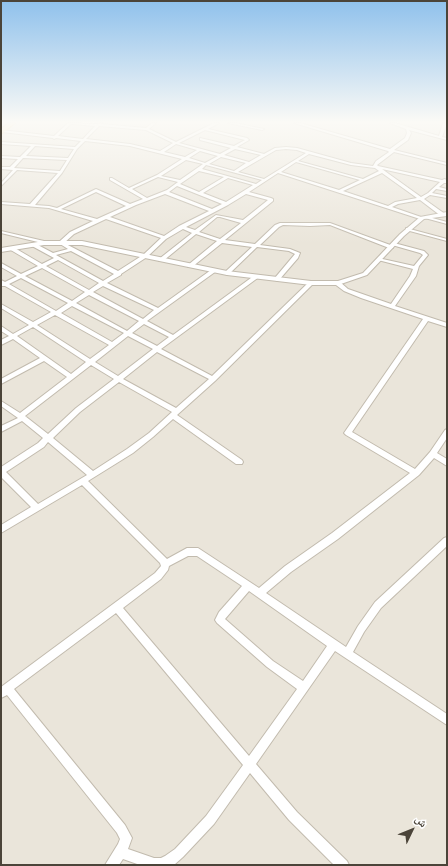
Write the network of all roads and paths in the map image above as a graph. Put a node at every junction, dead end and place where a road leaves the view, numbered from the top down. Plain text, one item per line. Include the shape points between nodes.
1 (16, 163) edge
2 (66, 163) edge
3 (177, 163) edge
4 (249, 163) edge
5 (292, 163) edge
6 (305, 163) edge
7 (349, 163) edge
8 (376, 163) edge
9 (206, 164) joint
10 (376, 167) junction
11 (1, 168) edge
12 (11, 169) junction
13 (16, 169) junction
14 (198, 169) junction
15 (236, 171) junction
16 (61, 172) junction
17 (278, 172) junction
18 (381, 172) junction
19 (158, 176) junction
20 (228, 177) junction
21 (447, 177) edge
22 (111, 179) dead end
23 (265, 180) junction
24 (363, 180) junction
25 (445, 181) edge
26 (180, 183) junction
27 (1, 185) edge
28 (258, 185) junction
29 (435, 188) junction
30 (129, 189) junction
31 (447, 190) edge
32 (340, 191) junction
33 (165, 192) junction
34 (245, 192) junction
35 (200, 193) junction
36 (429, 194) junction
37 (447, 197) edge
38 (146, 199) junction
39 (421, 199) junction
40 (1, 203) edge
41 (226, 204) junction
42 (32, 205) junction
43 (130, 206) junction
44 (388, 207) junction
45 (58, 210) junction
46 (213, 211) junction
47 (445, 214) edge
48 (106, 217) junction
49 (424, 218) junction
50 (97, 221) junction
51 (244, 222) junction
52 (447, 224) edge
53 (181, 228) junction
54 (408, 229) junction
55 (1, 232) edge
56 (195, 233) junction
57 (164, 238) junction
58 (447, 240) edge
59 (61, 242) junction
60 (222, 242) junction
61 (44, 243) junction
62 (34, 245) junction
63 (393, 245) junction
64 (255, 246) junction
65 (11, 248) junction
66 (71, 249) junction
67 (1, 250) edge
68 (53, 255) junction
69 (145, 256) junction
70 (58, 258) junction
71 (380, 259) junction
72 (161, 260) junction
73 (1, 265) edge
74 (42, 266) junction
75 (190, 266) junction
76 (416, 268) junction
77 (213, 271) junction
78 (227, 273) junction
79 (119, 274) junction
80 (22, 276) junction
81 (257, 276) junction
82 (277, 279) junction
83 (311, 283) junction
84 (338, 283) junction
85 (2, 284) edge
86 (104, 284) junction
87 (90, 294) junction
88 (74, 303) junction
89 (1, 306) edge
90 (392, 307) junction
91 (158, 310) junction
92 (56, 313) junction
93 (427, 318) junction
94 (144, 322) junction
95 (34, 325) junction
96 (447, 325) edge
97 (1, 328) edge
98 (128, 334) junction
99 (13, 336) junction
100 (173, 337) junction
101 (1, 343) edge
102 (113, 345) junction
103 (157, 349) junction
104 (43, 359) junction
105 (91, 362) junction
106 (71, 377) junction
107 (118, 379) junction
108 (213, 379) junction
109 (2, 380) edge
110 (1, 403) edge
111 (176, 414) junction
112 (22, 417) junction
113 (1, 429) edge
114 (447, 432) edge
115 (48, 438) junction
116 (433, 454) junction
117 (238, 462) dead end
118 (447, 463) edge
119 (1, 472) edge
120 (416, 473) junction
121 (93, 475) junction
122 (83, 481) junction
123 (37, 508) junction
124 (1, 529) edge
125 (447, 541) edge
126 (165, 564) junction
127 (248, 586) junction
128 (260, 593) junction
129 (117, 607) junction
130 (334, 645) junction
131 (347, 654) junction
132 (304, 688) junction
133 (4, 691) edge
134 (447, 720) edge
135 (249, 765) junction
136 (121, 852) junction
137 (111, 865) edge
138 (343, 865) edge

1 - 12 street
2 - 16 street
3 - 19 street
4 - 15 street
5 - 17 street
6 - 24 street
7 - 10 street
8 - 10 street
9 - 14 street
9 - 15 street
10 - 18 street
10 - 25 street
11 - 12 street
12 - 13 street
13 - 16 street
13 - 27 street
14 - 20 street
14 - 26 street
15 - 23 street
16 - 42 street
17 - 23 street
17 - 32 street
18 - 24 street
18 - 39 street
19 - 26 street
19 - 30 street
20 - 28 street
20 - 35 street
21 - 25 street
22 - 30 street
23 - 28 street
24 - 32 street
25 - 29 street
26 - 33 street
26 - 35 street
28 - 34 street
29 - 31 street
29 - 36 street
30 - 38 street
32 - 44 street
33 - 38 street
33 - 46 street
34 - 41 street
34 - 51 street via 271,200
35 - 41 street
36 - 37 street
36 - 39 street
38 - 43 street
39 - 44 street
39 - 47 street
40 - 42 street
41 - 46 street
42 - 45 street
43 - 45 street via 97,190
43 - 48 street
44 - 49 street
45 - 50 street
46 - 53 street
47 - 49 street
48 - 50 street
48 - 57 street
49 - 52 street
49 - 54 street
50 - 59 street via 72,233
51 - 56 street via 218,216
51 - 60 street
53 - 56 street
53 - 57 street
54 - 58 street
54 - 63 street
55 - 61 street
56 - 60 street
56 - 72 street
57 - 69 street
59 - 61 street
59 - 66 street
59 - 69 street
60 - 64 street
60 - 75 street
61 - 62 street
62 - 65 street
62 - 68 street
63 - 64 street via 327,223 310,226 280,224
63 - 71 street
63 - 76 street via 426,254
64 - 78 street
64 - 82 street via 298,253
65 - 67 street
65 - 74 street
66 - 68 street
66 - 79 street
68 - 70 street
69 - 72 street
69 - 79 street
70 - 74 street
70 - 86 street
71 - 76 street
71 - 84 street via 365,274
72 - 75 street
73 - 80 street
74 - 80 street
74 - 87 street
75 - 77 street
76 - 90 street
77 - 78 street
77 - 91 street
78 - 81 street
79 - 86 street
80 - 85 street
80 - 88 street
81 - 82 street
81 - 100 street
82 - 83 street
83 - 84 street
83 - 108 street
84 - 90 street via 346,290
85 - 92 street
86 - 87 street
86 - 91 street
87 - 88 street
87 - 94 street
88 - 92 street
88 - 98 street
89 - 95 street
90 - 93 street
91 - 94 street
92 - 95 street
92 - 102 street
93 - 96 street
93 - 120 street via 348,433
94 - 98 street
94 - 100 street
95 - 99 street
95 - 105 street
97 - 99 street
98 - 102 street
98 - 103 street
99 - 101 street
99 - 104 street
100 - 103 street
102 - 105 street
103 - 107 street
103 - 108 street
104 - 106 street
104 - 109 street
105 - 106 street
105 - 107 street
106 - 112 street
107 - 111 street
107 - 115 street
108 - 111 street
110 - 112 street
111 - 117 street
111 - 121 street via 141,444
112 - 113 street
112 - 115 street
114 - 116 street
115 - 119 street
115 - 121 street
116 - 118 street
116 - 120 street
119 - 123 street
120 - 128 street
121 - 122 street
122 - 123 street
122 - 126 street
123 - 124 street
125 - 131 street via 378,605
126 - 127 street via 187,552 198,552
126 - 129 street via 158,576
127 - 128 street
127 - 132 street via 220,620 270,664
128 - 130 street
129 - 133 street
129 - 135 street
130 - 131 street
130 - 132 street
131 - 134 street
132 - 135 street
133 - 136 street via 121,828 126,838
135 - 136 street via 210,820 169,861 154,864
135 - 138 street via 293,816
136 - 137 street

